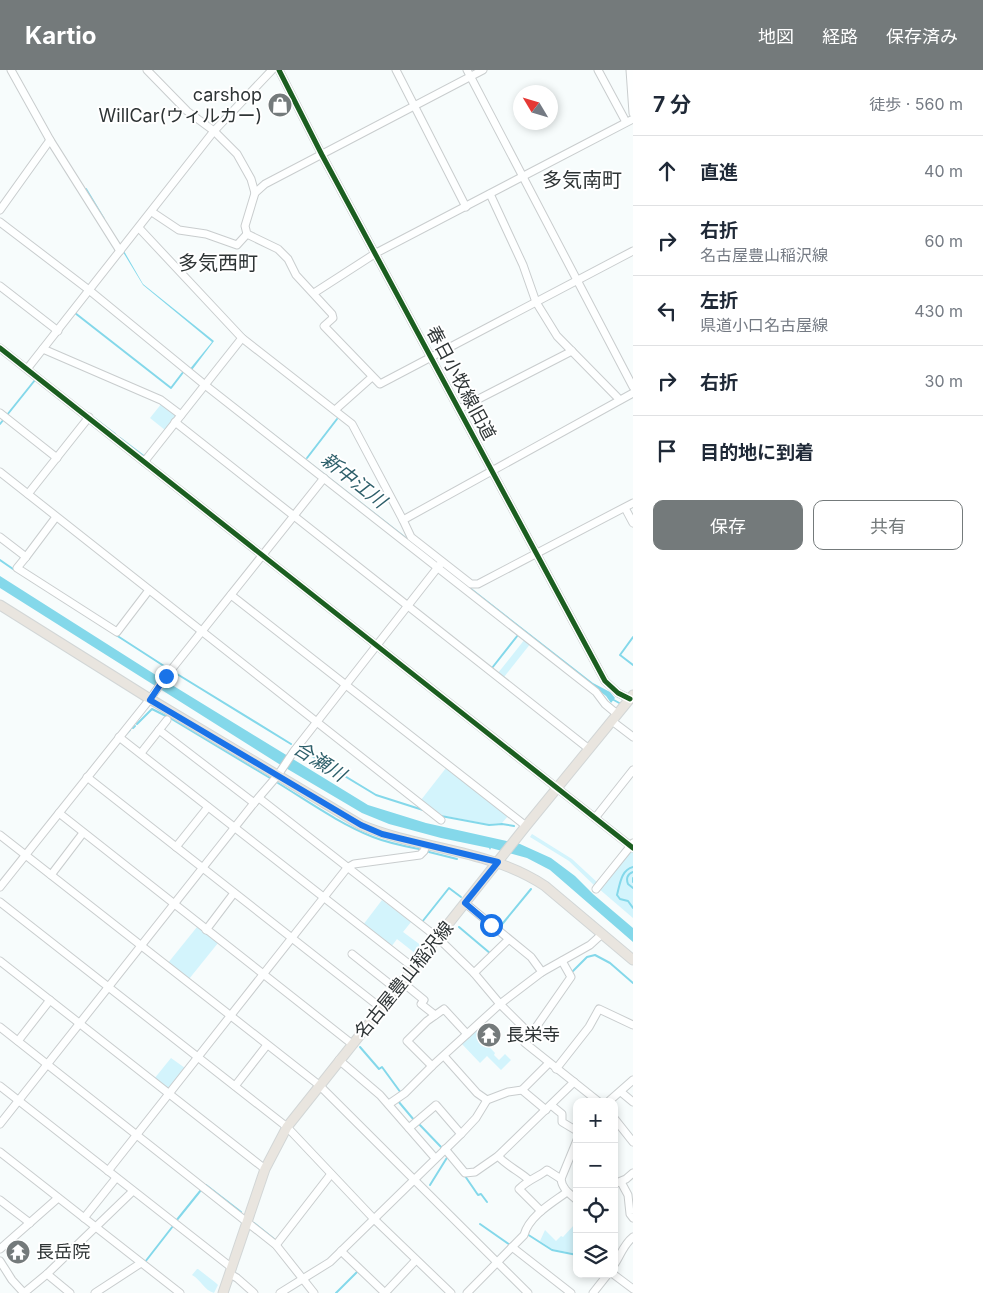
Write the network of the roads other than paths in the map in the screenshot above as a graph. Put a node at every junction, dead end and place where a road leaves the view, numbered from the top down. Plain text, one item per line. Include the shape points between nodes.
1 (11, 70) edge
2 (147, 70) edge
3 (272, 70) edge
4 (278, 70) edge
5 (396, 70) edge
6 (483, 70) edge
7 (598, 70) edge
8 (630, 70) edge
9 (469, 73) edge
10 (414, 106) junction
11 (633, 112) edge
12 (630, 120) edge
13 (214, 131) junction
14 (50, 140) junction
15 (322, 155) junction
16 (523, 178) junction
17 (255, 193) junction
18 (490, 194) junction
19 (466, 207) junction
20 (0, 210) edge
21 (152, 212) junction
22 (0, 222) edge
23 (139, 228) junction
24 (247, 234) junction
25 (120, 251) junction
26 (633, 251) edge
27 (376, 254) junction
28 (578, 280) junction
29 (0, 286) edge
30 (89, 290) junction
31 (314, 293) junction
32 (536, 302) junction
33 (58, 330) junction
34 (242, 338) junction
35 (0, 348) edge
36 (43, 349) junction
37 (572, 351) junction
38 (431, 357) junction
39 (27, 369) junction
40 (372, 377) junction
41 (207, 383) junction
42 (633, 387) edge
43 (633, 393) edge
44 (618, 398) dead end
45 (335, 410) junction
46 (459, 410) junction
47 (0, 413) edge
48 (181, 415) junction
49 (89, 418) junction
50 (175, 422) junction
51 (57, 458) junction
52 (144, 462) junction
53 (492, 470) junction
54 (0, 472) edge
55 (324, 478) junction
56 (28, 494) junction
57 (633, 503) edge
58 (625, 508) junction
59 (294, 516) junction
60 (56, 517) junction
61 (403, 520) junction
62 (633, 523) edge
63 (0, 537) edge
64 (536, 553) junction
65 (262, 556) junction
66 (26, 557) junction
67 (440, 565) junction
68 (149, 590) junction
69 (231, 595) junction
70 (0, 606) edge
71 (408, 606) junction
72 (202, 632) junction
73 (377, 645) junction
74 (345, 685) junction
75 (152, 697) junction
76 (630, 699) edge
77 (617, 715) junction
78 (167, 720) dead end
79 (316, 722) junction
80 (159, 730) junction
81 (120, 737) junction
82 (633, 737) edge
83 (589, 749) junction
84 (141, 753) junction
85 (633, 770) edge
86 (280, 773) junction
87 (87, 777) junction
88 (557, 788) junction
89 (256, 800) junction
90 (208, 806) junction
91 (59, 813) junction
92 (595, 818) junction
93 (441, 820) dead end
94 (526, 826) junction
95 (234, 827) junction
96 (84, 833) junction
97 (0, 836) edge
98 (426, 845) junction
99 (632, 845) edge
100 (176, 847) junction
101 (26, 855) junction
102 (498, 862) junction
103 (202, 868) junction
104 (347, 868) junction
105 (51, 875) junction
106 (0, 887) edge
107 (596, 889) dead end
108 (234, 893) junction
109 (324, 897) junction
110 (0, 902) edge
111 (465, 903) junction
112 (173, 904) junction
113 (206, 930) junction
114 (602, 934) junction
115 (292, 937) junction
116 (438, 938) junction
117 (508, 940) junction
118 (141, 945) junction
119 (352, 954) dead end
120 (633, 960) edge
121 (0, 961) edge
122 (562, 961) junction
123 (414, 968) junction
124 (542, 972) junction
125 (474, 973) junction
126 (263, 974) junction
127 (399, 986) junction
128 (108, 987) junction
129 (50, 1000) junction
130 (500, 1004) junction
131 (381, 1008) junction
132 (230, 1016) junction
133 (435, 1016) junction
134 (80, 1023) junction
135 (633, 1025) edge
136 (1, 1029) edge
137 (467, 1034) junction
138 (531, 1035) junction
139 (18, 1041) junction
140 (352, 1044) junction
141 (267, 1045) junction
142 (444, 1056) junction
143 (198, 1057) junction
144 (339, 1060) junction
145 (549, 1063) junction
146 (47, 1064) junction
147 (432, 1066) junction
148 (556, 1068) junction
149 (633, 1080) edge
150 (574, 1082) junction
151 (319, 1085) junction
152 (0, 1086) edge
153 (235, 1086) junction
154 (522, 1090) junction
155 (621, 1092) junction
156 (169, 1094) junction
157 (594, 1098) edge
158 (613, 1098) edge
159 (18, 1100) junction
160 (487, 1100) junction
161 (633, 1102) edge
162 (389, 1104) junction
163 (548, 1107) junction
164 (618, 1123) edge
165 (0, 1124) edge
166 (286, 1127) junction
167 (409, 1128) junction
168 (573, 1129) edge
169 (137, 1134) junction
170 (461, 1134) junction
171 (633, 1142) edge
172 (576, 1143) edge
173 (445, 1149) junction
174 (0, 1152) edge
175 (498, 1156) junction
176 (435, 1158) junction
177 (265, 1169) junction
178 (108, 1171) junction
179 (633, 1173) edge
180 (331, 1174) junction
181 (116, 1178) junction
182 (561, 1179) junction
183 (414, 1180) junction
184 (529, 1180) junction
185 (618, 1182) edge
186 (618, 1184) edge
187 (133, 1191) junction
188 (567, 1192) junction
189 (573, 1197) edge
190 (58, 1198) junction
191 (0, 1200) edge
192 (541, 1211) junction
193 (84, 1218) junction
194 (633, 1218) edge
195 (374, 1219) junction
196 (247, 1221) junction
197 (30, 1223) junction
198 (96, 1227) junction
199 (633, 1237) edge
200 (276, 1245) junction
201 (512, 1247) junction
202 (0, 1249) edge
203 (341, 1251) junction
204 (618, 1259) edge
205 (416, 1260) junction
206 (0, 1261) edge
207 (497, 1262) junction
208 (141, 1263) junction
209 (231, 1271) junction
210 (47, 1274) junction
211 (605, 1278) edge
212 (618, 1278) edge
213 (302, 1280) junction
214 (633, 1289) edge
215 (24, 1293) edge
216 (70, 1293) edge
217 (95, 1293) edge
218 (180, 1293) edge
219 (224, 1293) edge
220 (254, 1293) edge
221 (280, 1293) edge
222 (314, 1293) edge
223 (385, 1293) edge
224 (450, 1293) edge
225 (467, 1293) edge
226 (528, 1293) edge
227 (571, 1293) edge
228 (593, 1293) edge

1 - 14 street
2 - 13 street via 187,111
3 - 13 street
4 - 15 street, 春日小牧線旧道
5 - 10 street
6 - 9 street
7 - 12 street
8 - 11 street
9 - 10 street
9 - 16 street
10 - 15 street
10 - 19 street
12 - 16 street
13 - 17 street via 238,154
13 - 21 street
14 - 20 street
14 - 25 street
15 - 17 street via 265,184
15 - 27 street, 春日小牧線旧道
16 - 18 street
16 - 28 street
17 - 24 street via 245,226
18 - 19 street
18 - 32 street via 523,265
19 - 27 street
21 - 23 street
21 - 24 street via 179,230 206,234 237,245
22 - 30 street
23 - 25 street
23 - 34 street
24 - 31 street via 278,249 288,259 296,275
25 - 30 street
26 - 28 street
27 - 31 street
27 - 38 street, 春日小牧線旧道
28 - 32 street
28 - 42 street
29 - 33 street
30 - 33 street
30 - 41 street
31 - 40 street via 332,314 324,326
32 - 37 street via 557,336
32 - 38 street
33 - 36 street
34 - 41 street
34 - 45 street
35 - 39 street
36 - 39 street
36 - 48 street via 161,400
37 - 44 street
37 - 46 street
38 - 40 street via 380,384
38 - 46 street, 春日小牧線旧道
39 - 49 street
40 - 45 street
41 - 48 street
41 - 55 street
43 - 53 street
45 - 61 street via 352,424
46 - 53 street, 春日小牧線旧道
47 - 51 street
48 - 50 street
49 - 51 street
49 - 52 street
50 - 52 street
50 - 59 street
51 - 56 street
52 - 65 street
53 - 61 street
53 - 64 street, 春日小牧線旧道
54 - 56 street
55 - 59 street
55 - 67 street
56 - 60 street
57 - 58 street
58 - 62 street
58 - 64 street
59 - 65 street
59 - 71 street
60 - 66 street
60 - 68 street
61 - 67 street via 411,537
63 - 66 street
64 - 67 street via 478,584 471,584
64 - 76 street, 春日小牧線旧道 via 605,680
65 - 69 street
65 - 73 street
66 - 68 street via 17,568 116,632
67 - 71 street
67 - 77 street via 596,692
68 - 72 street
69 - 72 street
69 - 74 street
70 - 75 main road
71 - 73 street
71 - 83 street
72 - 75 street
72 - 79 street
73 - 74 street
73 - 88 street
74 - 79 street
74 - 94 street
75 - 81 street
75 - 86 main road
76 - 77 main road, 名古屋豊山稲沢線
77 - 82 street
77 - 83 main road, 名古屋豊山稲沢線
78 - 80 street
79 - 86 street
79 - 93 street
80 - 84 street
80 - 89 street
81 - 84 street
81 - 87 street
83 - 88 main road, 名古屋豊山稲沢線
84 - 90 street
85 - 92 street
86 - 89 street
86 - 98 main road via 361,825
87 - 91 street
87 - 100 street
88 - 92 street
88 - 94 main road, 名古屋豊山稲沢線
89 - 95 street
89 - 104 street
90 - 95 street
90 - 100 street
91 - 96 street
91 - 101 street
92 - 99 street
94 - 102 main road, 名古屋豊山稲沢線
95 - 103 street
95 - 109 street
96 - 105 street
96 - 112 street
97 - 101 street
98 - 102 main road
98 - 104 street via 420,855 354,864
99 - 107 street
100 - 103 street
101 - 105 street
101 - 106 street
102 - 111 main road, 名古屋豊山稲沢線
102 - 114 main road via 545,886
103 - 108 street
103 - 112 street
104 - 109 street
104 - 116 street
105 - 118 street
108 - 113 street
108 - 115 street
109 - 115 street
109 - 123 street
110 - 128 street
111 - 116 main road, 名古屋豊山稲沢線
111 - 117 street
112 - 113 street
112 - 118 street
113 - 126 street
114 - 120 main road
114 - 122 street
115 - 126 street
115 - 131 street
116 - 123 main road, 名古屋豊山稲沢線
116 - 125 street
117 - 124 street via 531,957
117 - 125 street
118 - 128 street
118 - 132 street
119 - 127 street
121 - 129 street
122 - 124 street
122 - 138 street via 571,977
123 - 127 main road, 名古屋豊山稲沢線
124 - 130 street
125 - 130 street
126 - 132 street
126 - 140 street
127 - 131 main road, 名古屋豊山稲沢線
127 - 133 street via 424,1000 421,1004
128 - 134 street
128 - 143 street
129 - 134 street
129 - 139 street
130 - 137 street
130 - 138 street
131 - 140 main road, 名古屋豊山稲沢線
132 - 141 street
132 - 143 street
133 - 137 street via 444,1008
133 - 147 street via 407,1041
134 - 146 street
134 - 156 street
135 - 148 street via 599,1009
136 - 139 street
137 - 142 street
138 - 145 street via 525,1043
139 - 146 street
140 - 144 main road, 名古屋豊山稲沢線
141 - 151 street
141 - 153 street
142 - 147 street
142 - 160 street
143 - 153 street
143 - 156 street
144 - 151 main road, 名古屋豊山稲沢線
144 - 162 street
145 - 148 street
145 - 154 street
146 - 159 street
146 - 169 street
147 - 162 street
148 - 150 street
149 - 155 street
150 - 157 street
150 - 163 street
151 - 166 main road, 名古屋豊山稲沢線
151 - 183 street
152 - 159 street
153 - 166 street
154 - 160 street
154 - 163 street
155 - 158 street
155 - 161 street
156 - 169 street
156 - 177 street
159 - 165 street
159 - 178 street
160 - 170 street
162 - 167 street
163 - 168 street via 562,1114 562,1122
163 - 175 street
164 - 171 street
166 - 177 main road, 名古屋豊山稲沢線
166 - 180 street
167 - 170 street via 436,1105
167 - 176 street
169 - 178 street
169 - 196 street
170 - 173 street
172 - 182 street
173 - 175 street via 465,1173 474,1172
173 - 176 street
174 - 190 street
175 - 184 street
176 - 183 street
177 - 196 main road, 名古屋豊山稲沢線
178 - 181 street
179 - 185 street
180 - 195 street
180 - 200 street
181 - 187 street
181 - 193 street
182 - 184 street via 547,1170 536,1179
182 - 188 street
183 - 195 street
183 - 207 street
184 - 192 street via 519,1189
186 - 194 street via 628,1195
187 - 198 street
187 - 209 street
188 - 189 street
188 - 192 street
190 - 193 street
190 - 197 street
191 - 197 street
192 - 201 street
193 - 198 street
195 - 203 street
195 - 205 street
196 - 200 street
196 - 209 main road, 名古屋豊山稲沢線
197 - 202 street
198 - 208 street
198 - 210 street
199 - 204 street via 625,1243
200 - 213 street
201 - 207 street
201 - 227 street
203 - 213 street
203 - 223 street
205 - 223 street
205 - 224 street
206 - 215 street
207 - 225 street
207 - 226 street
208 - 217 street
208 - 218 street
209 - 219 main road, 名古屋豊山稲沢線
209 - 220 street
210 - 215 street
210 - 216 street
211 - 228 street
212 - 214 street
213 - 221 street
213 - 222 street

